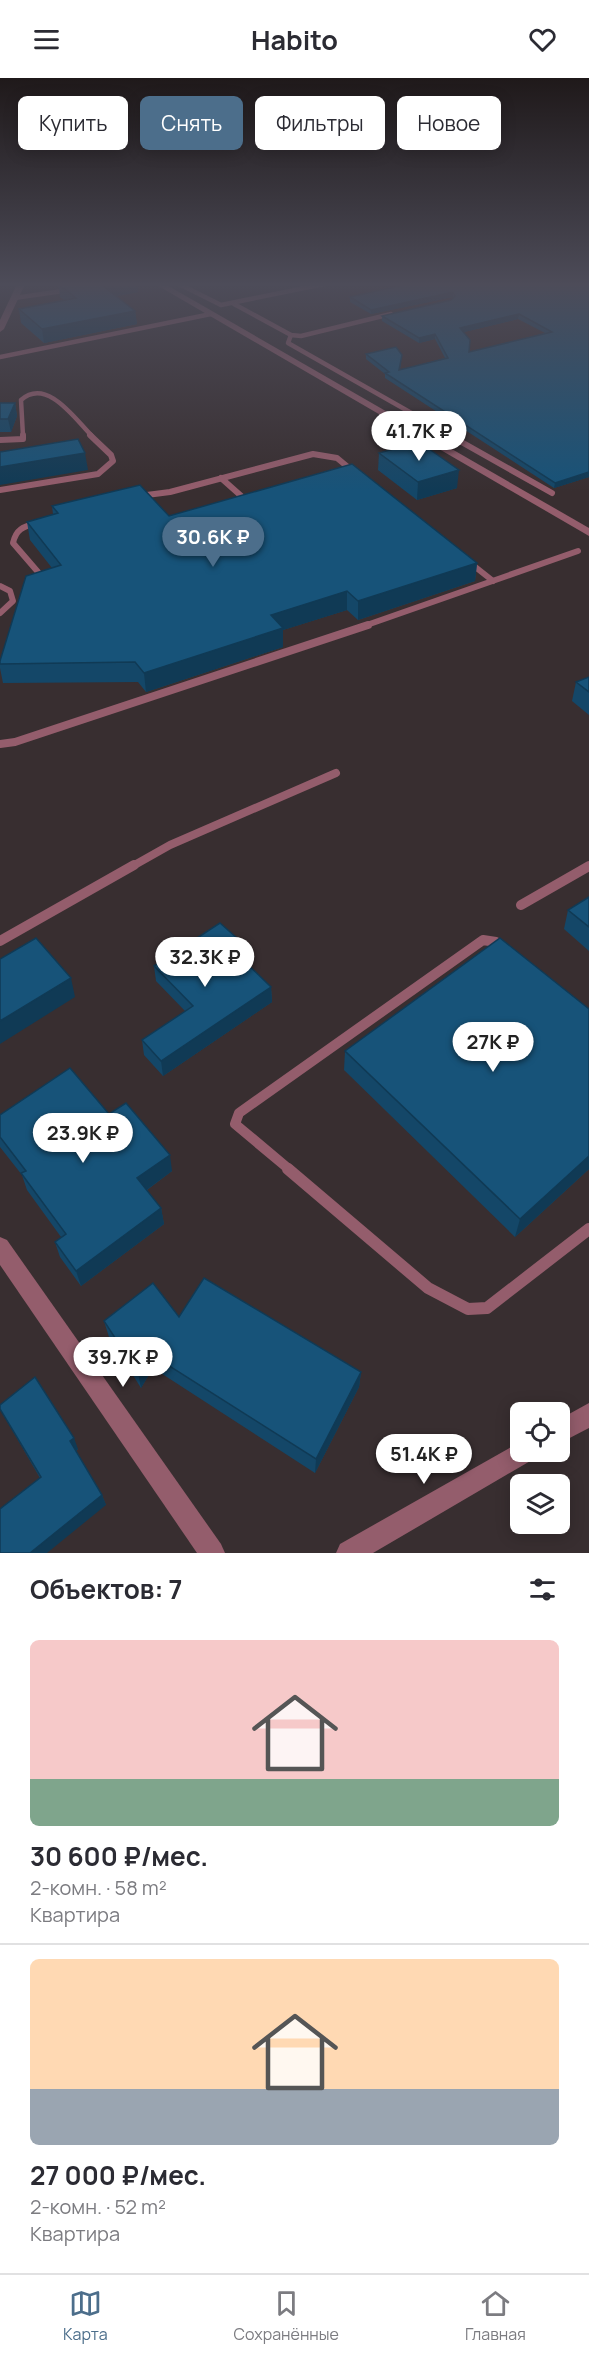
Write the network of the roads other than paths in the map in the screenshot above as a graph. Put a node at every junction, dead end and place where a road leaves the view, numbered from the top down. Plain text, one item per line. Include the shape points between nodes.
1 (20, 353) edge
2 (278, 353) edge
3 (307, 353) edge
4 (0, 357) edge
5 (0, 440) edge
6 (221, 478) junction
7 (364, 480) edge
8 (0, 490) edge
9 (552, 493) dead end
10 (130, 498) edge
11 (251, 505) edge
12 (44, 522) edge
13 (589, 533) edge
14 (578, 551) dead end
15 (465, 559) edge
16 (38, 572) edge
17 (493, 581) junction
18 (0, 586) edge
19 (0, 613) edge
20 (0, 744) edge
21 (336, 773) dead end
22 (589, 866) edge
23 (520, 905) dead end
24 (0, 941) edge
25 (515, 957) edge
26 (589, 1229) edge
27 (0, 1247) edge
28 (589, 1415) edge
29 (570, 1426) edge
30 (510, 1460) edge
31 (212, 1553) edge
32 (349, 1553) edge

1 - 4 lane
2 - 13 street
3 - 9 lane
5 - 8 lane via 23,439 21,400 30,393 45,393 113,461 98,474
6 - 7 lane via 313,454 337,458
6 - 10 lane
6 - 11 lane
12 - 16 lane via 22,527 15,534 14,543
14 - 17 lane
15 - 17 lane
17 - 20 lane via 303,648
18 - 19 lane via 13,596 10,607
21 - 24 lane via 170,845
22 - 23 lane
25 - 26 lane via 496,942 483,940 239,1113 235,1124 429,1288 468,1309 487,1308
27 - 31 street
28 - 29 street
30 - 32 street

